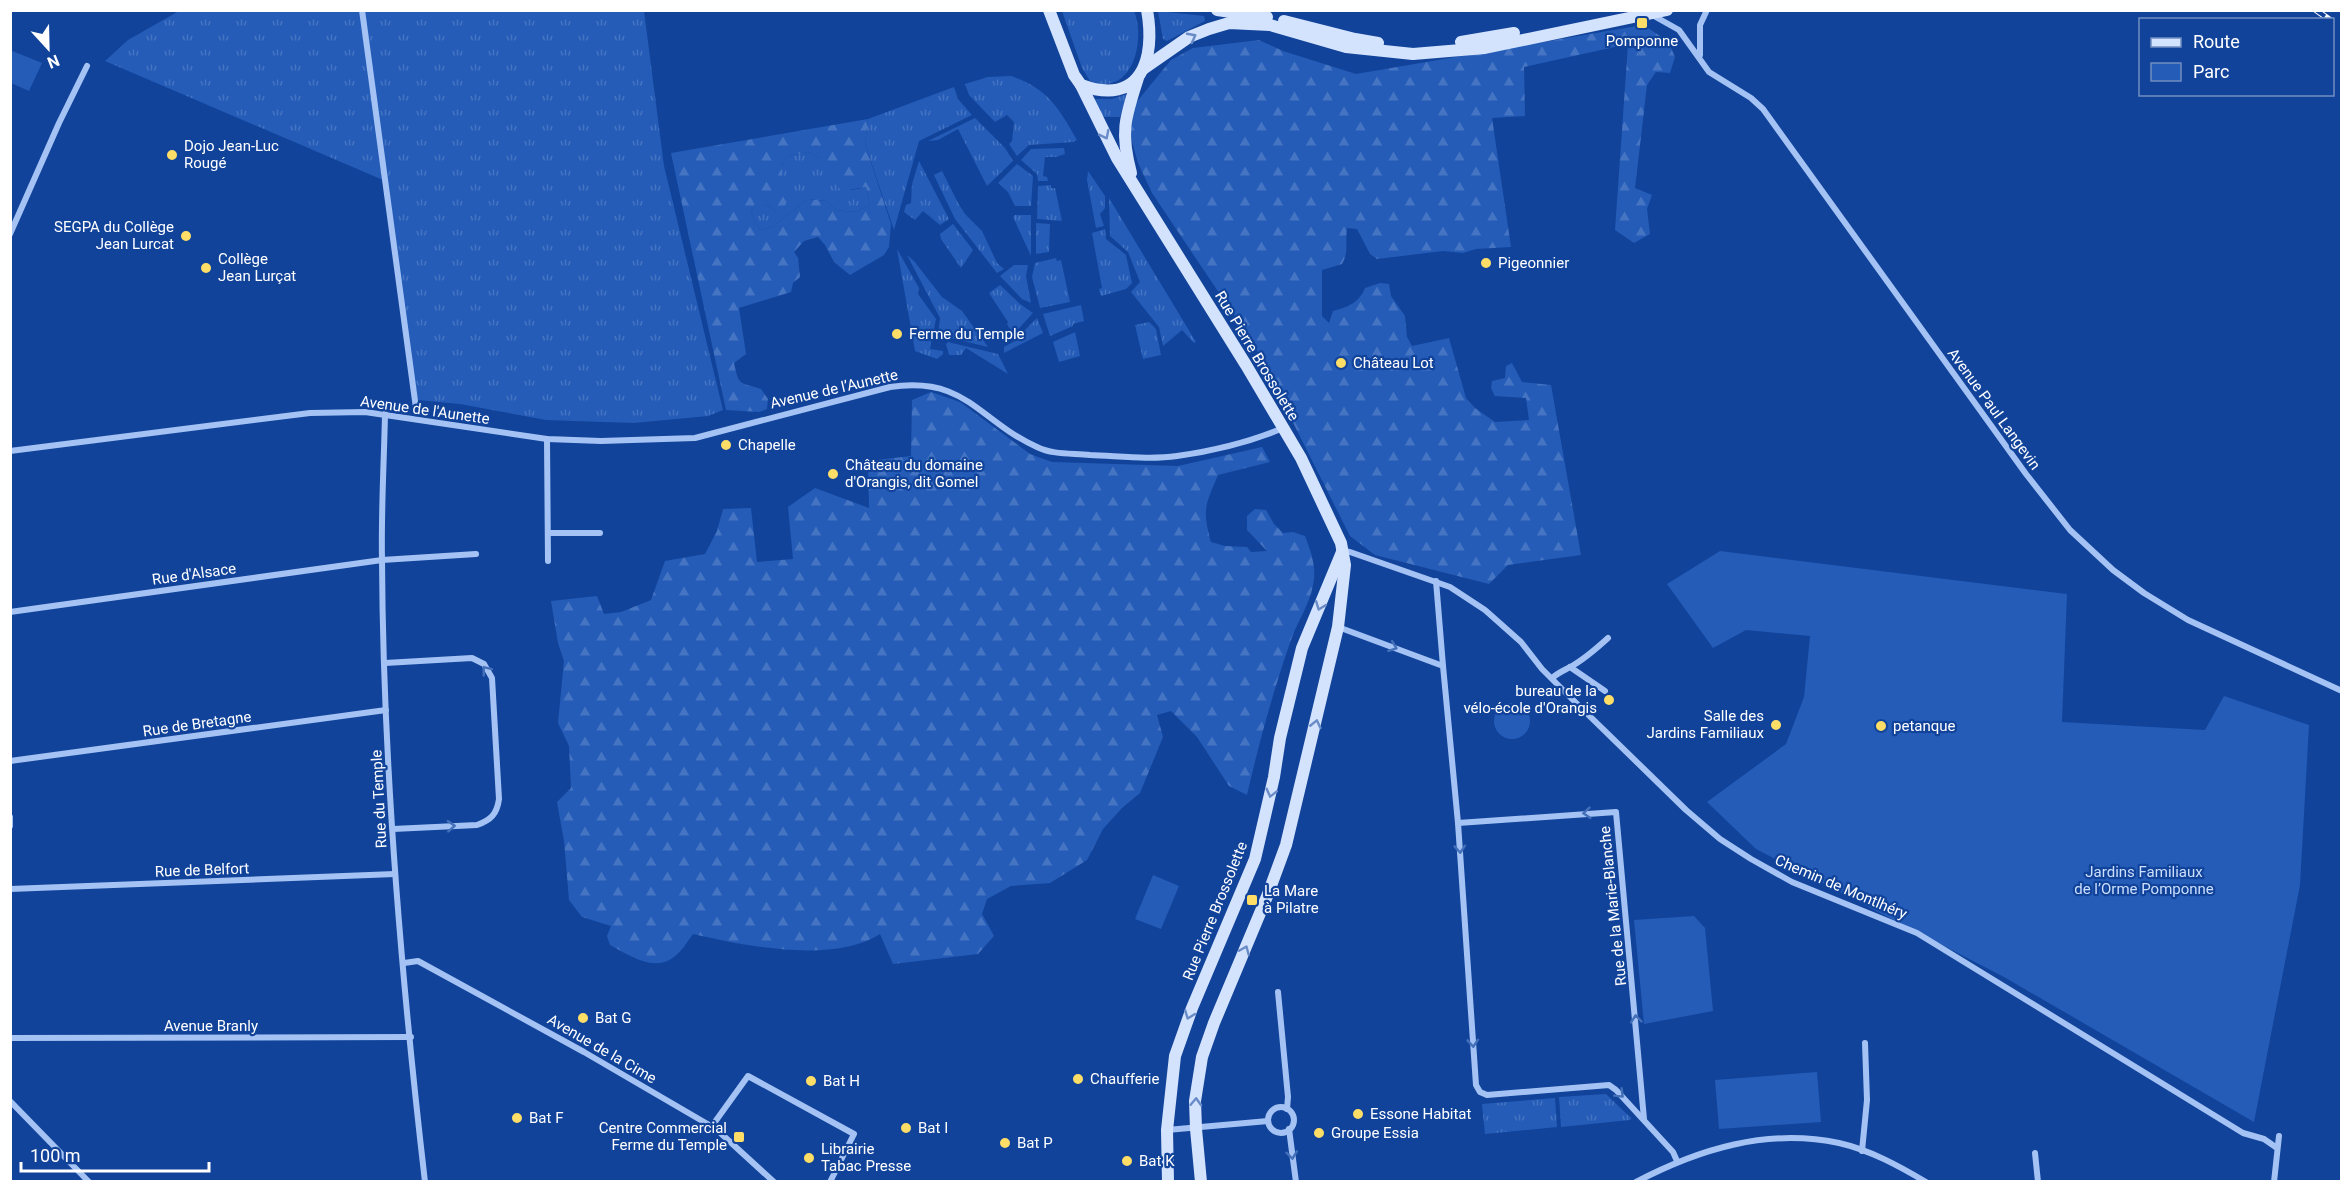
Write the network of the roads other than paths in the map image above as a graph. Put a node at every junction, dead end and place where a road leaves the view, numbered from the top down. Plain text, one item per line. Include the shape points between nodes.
1 (362, 10) edge
2 (1049, 10) edge
3 (1147, 10) edge
4 (1217, 10) edge
5 (1630, 10) edge
6 (1668, 10) edge
7 (1707, 10) edge
8 (1651, 15) junction
9 (1701, 58) junction
10 (87, 66) dead end
11 (1141, 74) junction
12 (1081, 85) junction
13 (1134, 183) junction
14 (10, 234) edge
15 (416, 408) dead end
16 (385, 414) junction
17 (1283, 427) junction
18 (694, 438) joint
19 (547, 439) junction
20 (10, 452) edge
21 (548, 533) junction
22 (600, 533) dead end
23 (1342, 551) junction
24 (476, 554) dead end
25 (382, 560) junction
26 (548, 561) dead end
27 (1436, 581) junction
28 (10, 612) edge
29 (1338, 627) junction
30 (1608, 638) dead end
31 (385, 663) junction
32 (1443, 666) junction
33 (1570, 667) junction
34 (1551, 678) junction
35 (1605, 691) dead end
36 (2342, 691) edge
37 (387, 710) junction
38 (10, 761) edge
39 (10, 817) edge
40 (1458, 823) junction
41 (10, 826) edge
42 (393, 829) junction
43 (395, 874) junction
44 (10, 889) edge
45 (404, 963) junction
46 (1278, 992) dead end
47 (411, 1037) junction
48 (10, 1038) edge
49 (1864, 1043) dead end
50 (10, 1101) edge
51 (1287, 1109) junction
52 (1644, 1120) junction
53 (1268, 1121) junction
54 (712, 1126) junction
55 (1196, 1129) junction
56 (1289, 1129) junction
57 (1167, 1130) junction
58 (2279, 1136) dead end
59 (2277, 1148) junction
60 (1862, 1151) junction
61 (2035, 1154) dead end
62 (1677, 1161) junction
63 (89, 1182) edge
64 (425, 1182) edge
65 (774, 1182) edge
66 (830, 1182) edge
67 (1168, 1182) edge
68 (1201, 1182) edge
69 (1296, 1182) edge
70 (1636, 1182) edge
71 (1926, 1182) edge
72 (2038, 1182) edge
73 (2274, 1182) edge

1 - 15 street
2 - 12 main road, Rue Pierre Brossolette
3 - 11 main road, Rue Pierre Brossolette via 1151,37
4 - 5 main road via 1270,17 1355,39 1402,46 1464,42
6 - 8 main road
7 - 9 street via 1700,25
8 - 9 street, Avenue Paul Langevin via 1680,30
11 -> 8 main road via 1189,38 1229,23 1270,25 1346,47 1413,54 1485,48
9 - 36 street, Avenue Paul Langevin via 1709,72 1751,98 1770,117 2032,482 2090,549 2144,593 2188,620
10 - 14 street
11 - 12 main road via 1127,86 1108,91
11 - 13 main road, Rue Pierre Brossolette via 1124,128
12 -> 13 main road, Rue Pierre Brossolette via 1117,158
13 - 17 main road, Rue Pierre Brossolette
16 - 19 street, Avenue de l'Aunette
16 - 20 street, Avenue de l'Aunette via 297,413
16 - 25 street, Rue du Temple
17 - 18 street, Avenue de l’Aunette via 1253,439 1177,456 1052,452 1034,446 947,390 908,384
17 - 23 main road, Rue Pierre Brossolette via 1321,499
18 - 19 street, Avenue de l'Aunette
19 - 21 street
21 - 22 street
21 - 26 street
23 - 27 street, Chemin de Montlhéry
23 - 29 main road, Rue Pierre Brossolette via 1345,565
23 -> 57 main road, Rue Pierre Brossolette via 1302,648 1255,859 1191,1008 1175,1056
24 - 25 street, Rue d'Alsace
25 - 28 street, Rue d'Alsace
25 - 31 street, Rue du Temple
27 - 32 street
27 - 34 street, Chemin de Montlhéry via 1468,597 1503,625
29 -> 32 street
55 -> 29 main road, Rue Pierre Brossolette via 1202,1057 1286,845
30 - 33 street
31 - 37 street, Rue du Temple
42 -> 31 street via 477,825 495,813 499,799 492,678 484,664 472,658
32 - 40 street
33 - 34 street
33 - 35 street
34 - 59 street, Chemin de Montlhéry via 1720,839 1792,882 1917,933 2243,1133 2258,1136
37 - 38 street, Rue de Bretagne
37 - 42 street, Rue du Temple
39 - 41 street
40 -> 52 street via 1479,1092 1487,1095 1609,1085
52 -> 40 street, Rue de la Marie-Blanche via 1616,812
42 - 43 street, Rue du Temple
43 - 44 street, Rue de Belfort
43 - 45 street, Rue du Temple
45 - 47 street, Rue du Temple
45 - 54 street, Avenue de la Cime via 418,961
46 - 51 street
47 - 48 street, Avenue Branly
47 - 64 street, Rue du Temple
49 - 60 street via 1867,1100
50 - 63 street
51 - 53 street via 1275,1108
51 - 56 street via 1293,1118
52 - 62 street
53 - 55 street
53 - 56 street via 1278,1132
54 - 65 street, Avenue de la Cime
54 - 66 street via 748,1076 854,1134
55 - 57 street
55 - 68 main road, Rue Pierre Brossolette
56 -> 69 street
57 - 67 main road, Rue Pierre Brossolette
58 - 59 street
59 - 73 street
60 - 62 street via 1839,1143 1784,1138 1717,1148
60 - 71 street
61 - 72 street
62 - 70 street

